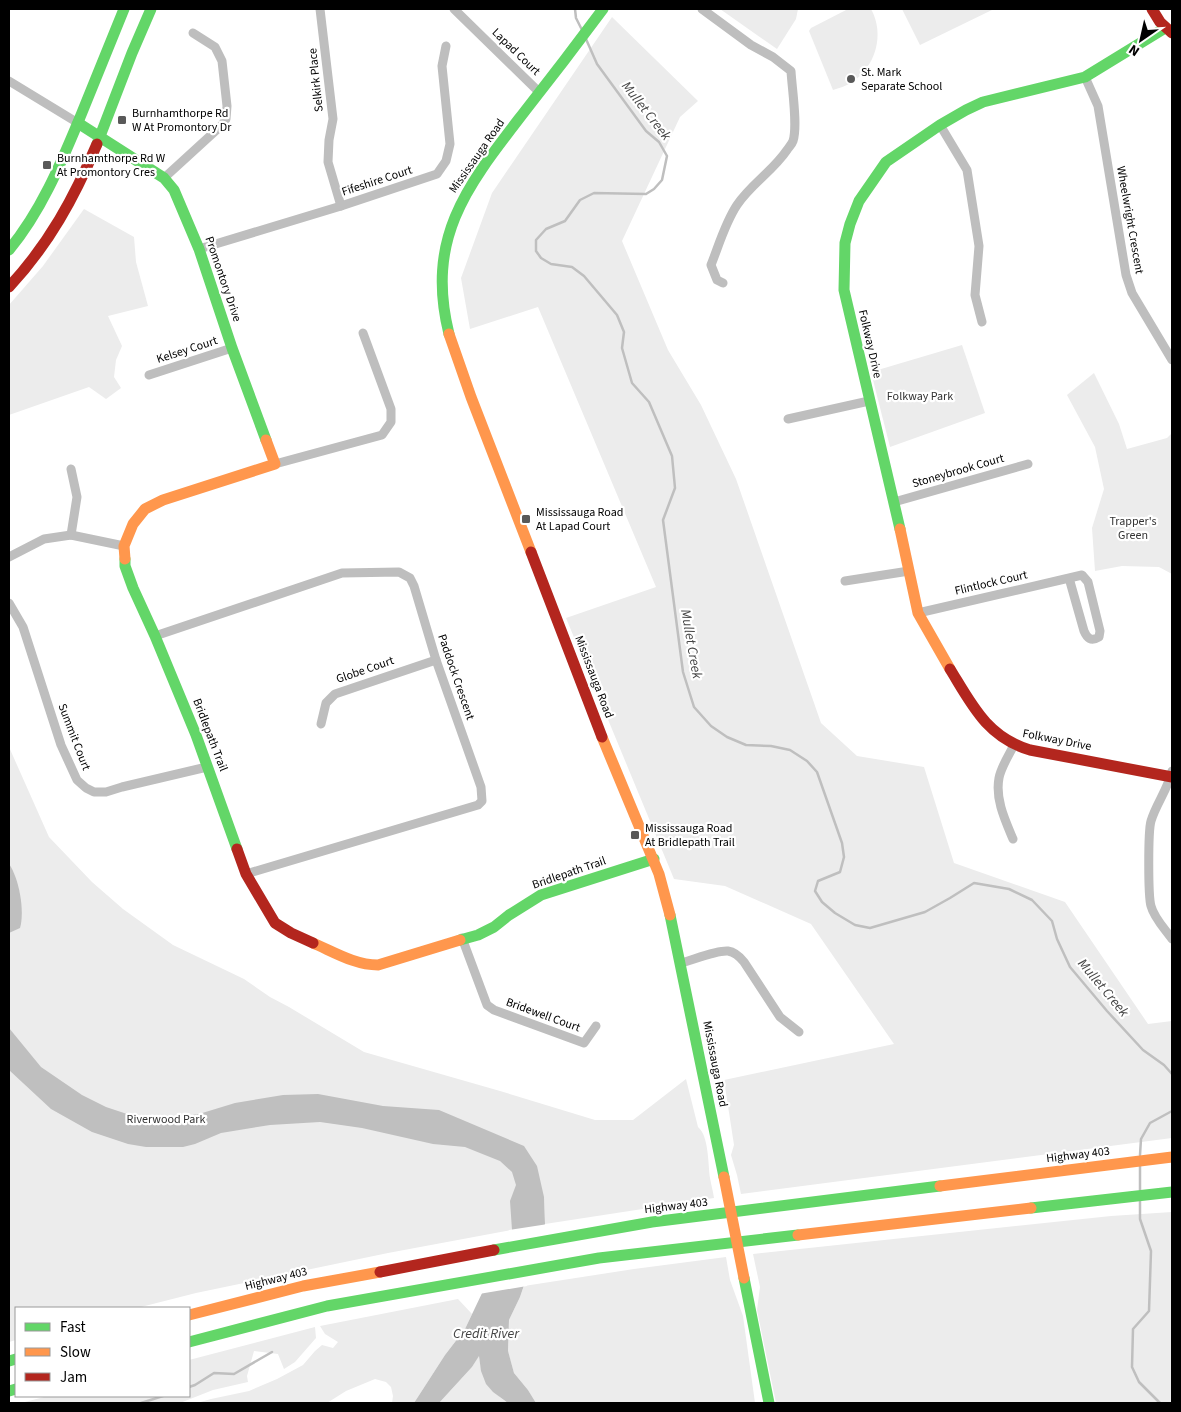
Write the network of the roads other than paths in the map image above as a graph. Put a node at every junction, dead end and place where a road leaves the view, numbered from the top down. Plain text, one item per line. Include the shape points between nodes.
1 (124, 9) edge
2 (151, 9) edge
3 (320, 9) edge
4 (454, 9) edge
5 (603, 9) edge
6 (702, 9) edge
7 (1152, 9) edge
8 (1169, 31) edge
9 (193, 32) dead end
10 (446, 46) dead end
11 (1084, 77) junction
12 (9, 81) edge
13 (540, 92) junction
14 (78, 123) junction
15 (940, 125) junction
16 (99, 137) junction
17 (164, 178) junction
18 (340, 206) junction
19 (200, 249) junction
20 (9, 250) edge
21 (723, 283) dead end
22 (9, 287) edge
23 (982, 322) dead end
24 (363, 333) dead end
25 (232, 348) junction
26 (1172, 360) edge
27 (149, 375) dead end
28 (869, 402) junction
29 (788, 419) dead end
30 (275, 464) junction
31 (1028, 464) dead end
32 (71, 469) dead end
33 (894, 502) junction
34 (71, 535) junction
35 (124, 546) junction
36 (9, 558) edge
37 (909, 571) junction
38 (1069, 578) junction
39 (845, 581) dead end
40 (9, 603) edge
41 (918, 613) junction
42 (155, 636) junction
43 (436, 660) junction
44 (321, 724) dead end
45 (1014, 745) junction
46 (207, 767) junction
47 (1172, 775) edge
48 (1013, 839) dead end
49 (654, 859) junction
50 (246, 874) junction
51 (462, 938) junction
52 (1172, 939) edge
53 (681, 964) junction
54 (596, 1026) dead end
55 (799, 1032) dead end
56 (1170, 1157) edge
57 (1169, 1193) edge
58 (190, 1315) edge
59 (190, 1342) edge
60 (769, 1403) edge

1 - 14 main road
2 - 16 main road
3 - 18 street, Selkirk Place via 332,119 328,162
4 - 13 street, Lapad Court
5 - 13 main road, Mississauga Road
6 - 21 street via 791,71 793,142 774,167 756,182 726,226 711,265 717,280
7 - 8 main road
8 - 11 main road, Folkway Drive
9 - 17 street via 216,47 222,61 226,118
10 - 18 street, Fifeshire Court via 442,66 450,144 446,161 437,174
11 - 15 main road, Folkway Drive via 983,102
11 - 26 street, Wheelwright Crescent via 1098,106 1126,275 1132,293
12 - 14 street
13 - 49 main road, Mississauga Road via 471,185 452,222 444,252 446,320 471,398
14 - 16 main road, Promontory Drive
14 - 20 main road via 47,193
15 - 23 street via 967,170 979,246 975,295
15 - 28 main road, Folkway Drive via 886,162 858,202 845,243 844,290
16 - 17 main road, Promontory Drive
16 - 22 main road via 66,209 39,252
17 - 19 main road, Promontory Drive via 174,190
18 - 19 street, Fifeshire Court
19 - 25 main road, Promontory Drive
24 - 30 street via 391,409 391,422 382,435
25 - 27 street, Kelsey Court
25 - 30 main road, Promontory Drive
28 - 29 street
28 - 33 main road, Folkway Drive
30 - 35 main road via 163,500 145,509
31 - 33 street, Stoneybrook Court
32 - 34 street via 77,497
33 - 37 main road, Folkway Drive
34 - 35 street
34 - 36 street via 44,539
35 - 42 main road, Bridlepath Trail via 125,566 132,588
37 - 39 street
37 - 41 main road, Folkway Drive
38 - 38 street via 1084,631 1087,637 1095,639 1100,631 1088,582 1082,575
38 - 41 street, Flintlock Court
40 - 46 street, Summit Court via 23,627 61,745 77,780 86,788 106,792
41 - 45 main road, Folkway Drive via 973,707 993,731
42 - 43 street, Paddock Crescent via 342,573 399,572 410,578 414,586
42 - 46 main road, Bridlepath Trail
43 - 44 street, Globe Court via 335,694 326,703
43 - 50 street, Paddock Crescent via 481,787 482,801 478,805
45 - 47 main road, Folkway Drive
45 - 48 street via 999,777 998,789 1000,808
46 - 50 main road, Bridlepath Trail
47 - 52 street via 1151,822 1149,835 1151,907
49 - 51 main road, Bridlepath Trail via 541,895 494,927
49 - 53 main road, Mississauga Road
50 - 51 main road, Bridlepath Trail via 275,923 366,965 378,965
51 - 54 street, Bridewell Court via 487,1005 494,1010 584,1043
53 - 55 street via 718,952 738,955 780,1017
53 - 60 main road, Mississauga Road, bridge
56 - 58 main road, Highway 403 via 652,1222 303,1286
57 - 59 main road via 599,1258 327,1306

